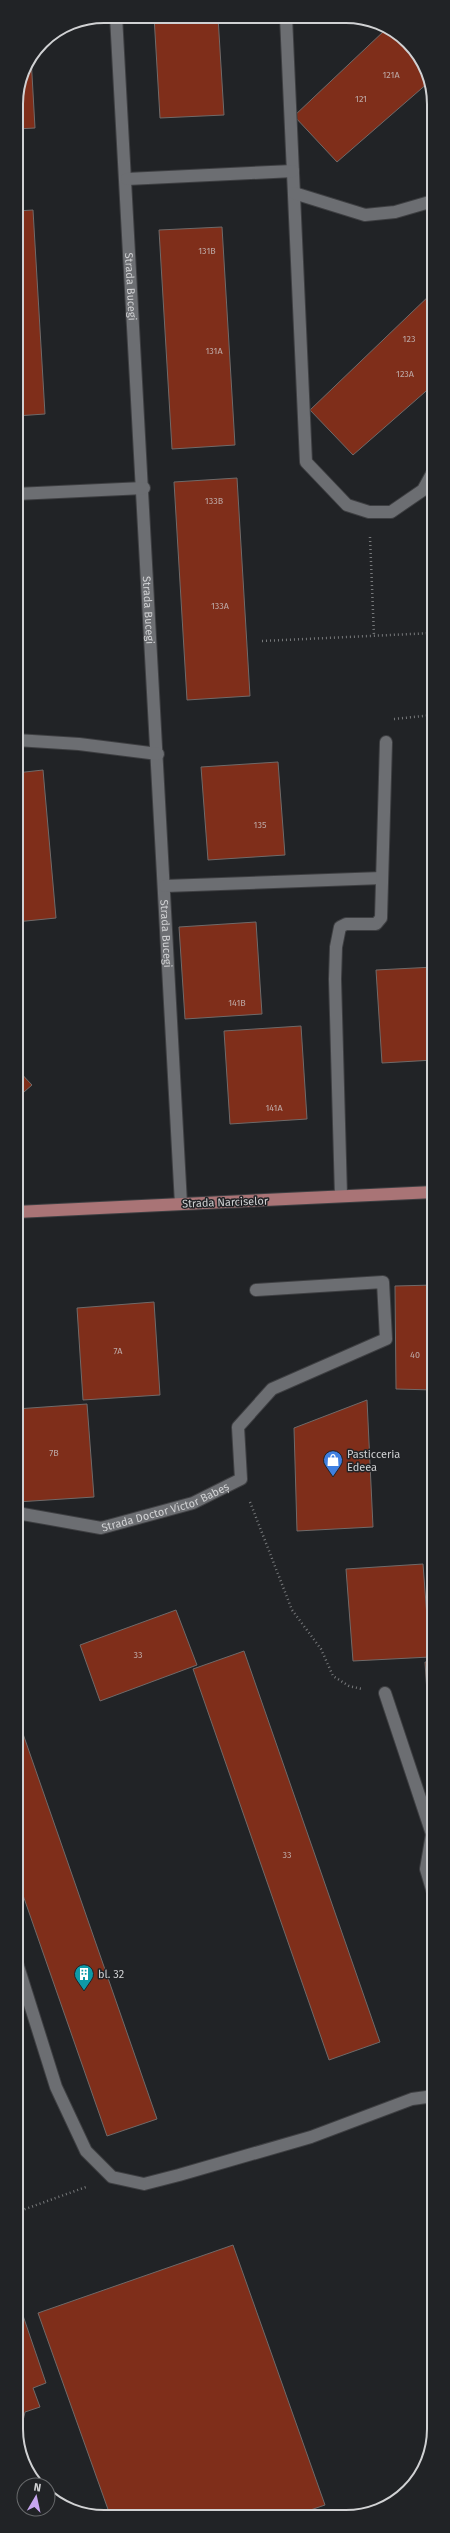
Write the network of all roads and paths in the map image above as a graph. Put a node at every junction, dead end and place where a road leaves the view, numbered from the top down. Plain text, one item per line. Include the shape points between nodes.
1 (116, 23) edge
2 (286, 23) edge
3 (292, 171) junction
4 (127, 178) junction
5 (294, 193) junction
6 (427, 203) edge
7 (427, 483) edge
8 (144, 488) junction
9 (23, 494) edge
10 (369, 512) junction
11 (427, 633) edge
12 (374, 636) junction
13 (262, 641) dead end
14 (23, 740) edge
15 (386, 742) dead end
16 (158, 754) junction
17 (382, 878) junction
18 (165, 886) junction
19 (427, 1192) edge
20 (341, 1196) junction
21 (181, 1204) junction
22 (23, 1212) edge
23 (256, 1290) dead end
24 (241, 1479) junction
25 (23, 1514) edge
26 (385, 1693) joint
27 (427, 1816) edge
28 (23, 1982) edge
29 (427, 2097) edge
30 (112, 2177) junction
31 (23, 2210) edge

1 - 4 street, Strada Bucegi
2 - 3 street
3 - 4 street
3 - 5 street
4 - 8 street, Strada Bucegi
5 - 6 street via 365,214 395,212
5 - 10 street via 306,462 346,505
7 - 10 street via 423,490 391,512
8 - 9 street
8 - 16 street, Strada Bucegi
10 - 12 path
11 - 12 path
12 - 13 path
14 - 16 street via 79,744
15 - 17 street
16 - 18 street, Strada Bucegi
17 - 18 street
17 - 20 street via 381,918 376,924 346,924 340,927 338,935 335,979
18 - 21 street, Strada Bucegi
19 - 20 main road, Strada Narciselor
20 - 21 main road, Strada Narciselor
21 - 22 main road, Strada Narciselor
23 - 24 street via 383,1282 386,1339 272,1389 238,1427
24 - 25 street, Strada Doctor Victor Babeș via 193,1503 101,1528
24 - 26 path via 292,1610 321,1649 333,1676 349,1686
26 - 27 street
28 - 30 street via 56,2087 86,2151
29 - 30 street via 412,2099 311,2137 172,2177 144,2184
30 - 31 path

